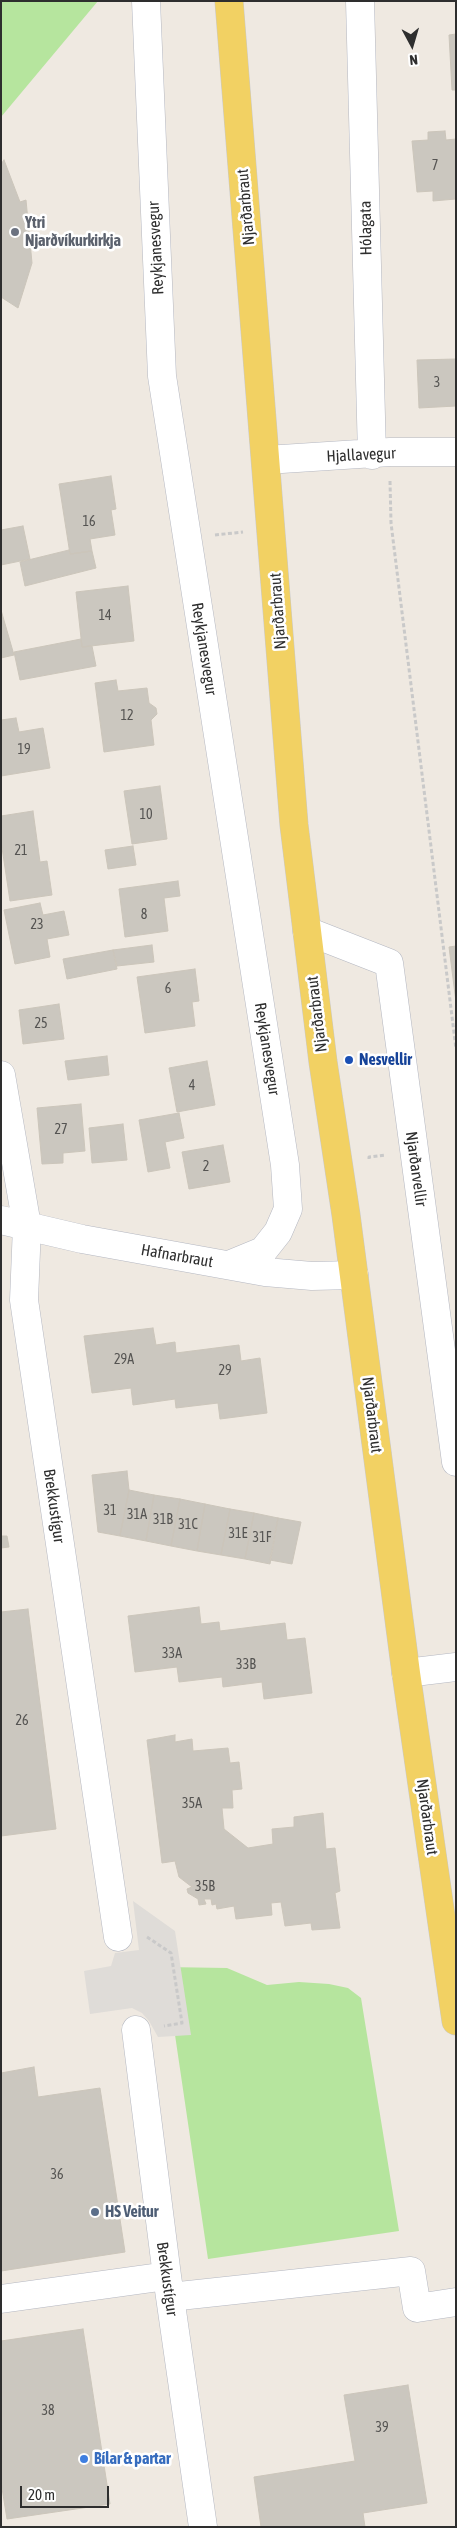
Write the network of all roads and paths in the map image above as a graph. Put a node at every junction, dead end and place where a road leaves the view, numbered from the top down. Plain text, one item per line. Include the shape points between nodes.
1 (146, 1) edge
2 (229, 1) edge
3 (360, 1) edge
4 (456, 452) edge
5 (381, 454) junction
6 (266, 460) junction
7 (271, 529) junction
8 (186, 538) junction
9 (307, 931) junction
10 (456, 1049) edge
11 (1, 1075) edge
12 (14, 1223) edge
13 (229, 1265) junction
14 (354, 1275) junction
15 (456, 1462) edge
16 (456, 1666) edge
17 (406, 1673) junction
18 (117, 1926) joint
19 (456, 2021) edge
20 (136, 2030) joint
21 (168, 2287) junction
22 (1, 2300) edge
23 (456, 2302) edge
24 (203, 2527) edge

1 - 8 street, Reykjanesvegur via 162,376
2 - 6 main road, Njarðarbraut
3 - 5 street, Hólagata
4 - 5 street, Hjallavegur
5 - 6 street, Hjallavegur
5 - 10 path
6 - 7 main road, Njarðarbraut
7 - 8 path
7 - 9 main road, Njarðarbraut via 294,825
8 - 13 street, Reykjanesvegur via 285,1165 288,1209 278,1232 263,1251
9 - 14 main road, Njarðarbraut
9 - 15 street, Njarðarvellir via 389,963
11 - 12 street, Brekkustígur
12 - 13 street, Hafnarbraut via 82,1239
12 - 18 street, Brekkustígur
13 - 14 street, Hafnarbraut via 312,1276
14 - 17 main road, Njarðarbraut
16 - 17 street
17 - 19 main road, Njarðarbraut
18 - 20 path via 171,1953 182,2023
20 - 21 street, Brekkustígur
21 - 22 street
21 - 23 street via 410,2271 417,2308
21 - 24 street, Brekkustígur

